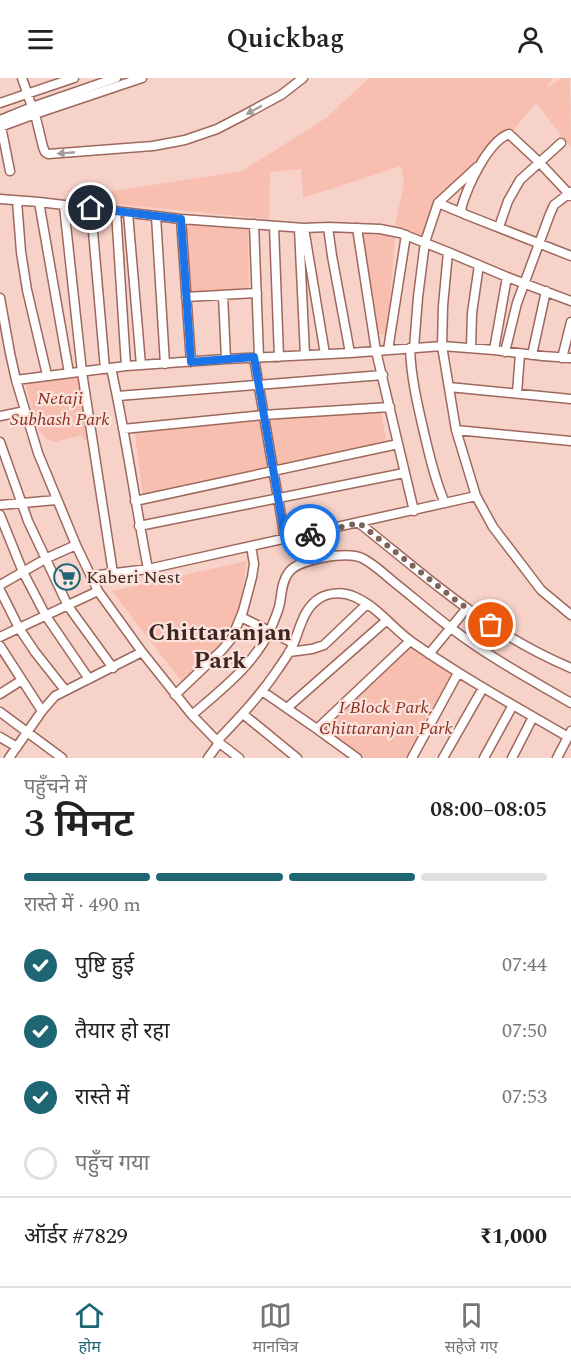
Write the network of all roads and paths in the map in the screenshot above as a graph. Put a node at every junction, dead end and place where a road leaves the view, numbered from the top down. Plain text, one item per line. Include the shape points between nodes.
1 (22, 78) edge
2 (74, 78) edge
3 (142, 78) edge
4 (303, 78) edge
5 (113, 81) edge
6 (28, 94) junction
7 (0, 103) edge
8 (34, 110) junction
9 (0, 124) edge
10 (561, 143) dead end
11 (539, 162) junction
12 (479, 165) junction
13 (10, 171) dead end
14 (570, 194) edge
15 (0, 199) edge
16 (16, 201) junction
17 (39, 202) junction
18 (438, 203) junction
19 (64, 206) junction
20 (91, 208) junction
21 (116, 212) junction
22 (128, 213) junction
23 (462, 213) junction
24 (156, 216) junction
25 (181, 219) junction
26 (254, 224) junction
27 (274, 226) junction
28 (328, 227) junction
29 (499, 227) junction
30 (302, 228) junction
31 (357, 228) junction
32 (406, 235) junction
33 (425, 242) junction
34 (540, 243) junction
35 (448, 252) junction
36 (571, 256) edge
37 (479, 265) junction
38 (507, 277) junction
39 (524, 283) junction
40 (546, 291) junction
41 (257, 293) junction
42 (222, 295) junction
43 (186, 297) junction
44 (0, 298) edge
45 (571, 302) edge
46 (571, 322) edge
47 (3, 335) edge
48 (442, 346) junction
49 (412, 348) junction
50 (471, 348) junction
51 (388, 350) junction
52 (494, 350) junction
53 (376, 351) junction
54 (505, 351) junction
55 (350, 353) junction
56 (324, 354) junction
57 (520, 354) junction
58 (305, 355) junction
59 (532, 355) junction
60 (257, 357) junction
61 (279, 357) junction
62 (566, 358) edge
63 (226, 359) junction
64 (191, 362) junction
65 (165, 364) junction
66 (141, 365) junction
67 (126, 366) junction
68 (108, 369) junction
69 (82, 372) junction
70 (69, 373) junction
71 (47, 375) junction
72 (382, 375) junction
73 (16, 380) junction
74 (258, 385) junction
75 (449, 387) junction
76 (517, 393) junction
77 (118, 396) junction
78 (571, 399) edge
79 (390, 407) junction
80 (25, 411) junction
81 (263, 415) junction
82 (0, 416) edge
83 (123, 429) junction
84 (456, 430) junction
85 (571, 441) edge
86 (0, 442) edge
87 (398, 444) junction
88 (274, 471) junction
89 (404, 473) junction
90 (476, 496) junction
91 (278, 498) junction
92 (56, 500) junction
93 (135, 501) junction
94 (21, 503) junction
95 (445, 503) junction
96 (0, 505) edge
97 (414, 511) junction
98 (0, 515) edge
99 (359, 523) junction
100 (139, 526) junction
101 (285, 539) junction
102 (76, 545) junction
103 (251, 546) junction
104 (47, 558) junction
105 (148, 569) junction
106 (22, 572) junction
107 (113, 573) junction
108 (91, 576) junction
109 (0, 585) edge
110 (0, 590) edge
111 (98, 591) junction
112 (367, 604) junction
113 (68, 606) junction
114 (467, 608) junction
115 (571, 615) edge
116 (46, 616) junction
117 (241, 618) junction
118 (387, 620) junction
119 (19, 628) junction
120 (451, 628) junction
121 (269, 632) junction
122 (0, 637) edge
123 (410, 641) junction
124 (0, 646) edge
125 (291, 648) junction
126 (142, 652) junction
127 (429, 654) junction
128 (3, 655) edge
129 (113, 668) junction
130 (571, 668) edge
131 (458, 673) junction
132 (89, 678) junction
133 (22, 680) junction
134 (483, 688) junction
135 (65, 690) junction
136 (262, 692) junction
137 (0, 694) edge
138 (175, 694) junction
139 (571, 703) edge
140 (513, 705) junction
141 (286, 708) junction
142 (42, 711) junction
143 (0, 712) edge
144 (243, 714) junction
145 (192, 715) junction
146 (533, 717) junction
147 (317, 729) junction
148 (28, 732) junction
149 (569, 734) edge
150 (0, 737) edge
151 (218, 742) junction
152 (17, 747) junction
153 (60, 757) edge
154 (9, 758) edge
155 (208, 758) edge
156 (239, 758) edge
157 (297, 758) edge
158 (357, 758) edge
159 (412, 758) edge
160 (443, 758) edge
161 (484, 758) edge
162 (512, 758) edge
163 (557, 758) edge

1 - 6 street
2 - 6 street
3 - 5 street
4 -> 8 street via 217,129 153,146 48,154
5 - 8 street
6 - 7 street
6 - 8 street
8 - 9 street
9 - 13 street
10 - 11 street
11 - 12 street via 509,134
11 - 14 street
11 - 29 street via 513,190
12 - 18 street
12 - 23 street
14 - 34 street via 554,205
15 - 16 street
16 - 17 street
16 - 71 street via 27,290
17 - 19 street
17 - 70 street
18 - 23 street
18 - 33 street
19 - 20 street
19 - 69 street
20 - 21 street
20 - 68 street
21 - 22 street
21 - 67 street
22 - 24 street
22 - 66 street
23 - 29 street
24 - 25 street
24 - 65 street
25 - 26 street
25 - 43 street
26 - 27 street
26 - 41 street
27 - 30 street
27 - 61 street
28 - 30 street
28 - 31 street
28 - 55 street
29 - 34 street
30 - 56 street
30 - 58 street
31 - 32 street
31 - 53 street
32 - 33 street
32 - 51 street
33 - 35 street
33 - 49 street
34 - 36 street
34 - 39 street
35 - 37 street
35 - 48 street
37 - 38 street
37 - 50 street via 471,313
38 - 39 street
38 - 52 street
39 - 40 street
39 - 54 street
40 - 45 street
40 - 59 street
41 - 42 street
41 - 60 street
42 - 43 street
42 - 63 street
43 - 64 street
44 - 47 street
46 - 62 street
47 - 73 street
48 - 49 street
48 - 50 street
48 - 75 street
49 - 51 street
49 - 95 street via 412,371 422,423
50 - 52 street
51 - 53 street
52 - 54 street
53 - 55 street
53 - 72 street
54 - 57 street
55 - 56 street
56 - 58 street
57 - 59 street
57 - 76 street
58 - 61 street
59 - 62 street
60 - 61 street
60 - 63 street
60 - 74 street
63 - 64 street
64 - 65 street
65 - 66 street
66 - 67 street
67 - 68 street
68 - 69 street
68 - 77 street
69 - 70 street
69 - 107 street
70 - 71 street
71 - 73 street
72 - 74 street
72 - 79 street
73 - 80 street
74 - 77 street
74 - 81 street
75 - 76 street
75 - 84 street
76 - 78 street
77 - 83 street
79 - 81 street
79 - 87 street
80 - 82 street
80 - 92 street
81 - 83 street
81 - 88 street
83 - 93 street
84 - 85 street
84 - 90 street
86 - 94 street
87 - 88 street
87 - 89 street
88 - 91 street
88 - 93 street
89 - 91 street
89 - 97 street
90 - 95 street
90 - 115 street via 493,527 541,590
91 - 100 street
91 - 101 street
92 - 94 street
92 - 102 street
93 - 100 street
94 - 96 street
94 - 104 street
95 - 97 street
97 - 99 street
98 - 106 street
99 - 101 street
99 - 114 street
100 - 105 street
101 - 103 street
102 - 104 street
102 - 108 street
103 - 105 street
103 - 117 street via 253,571
104 - 106 street
104 - 113 street
105 - 107 street
106 - 109 street
106 - 116 street
107 - 108 street
108 - 111 street
110 - 119 street
111 - 113 street
111 - 126 street
112 - 118 street
112 - 125 street via 324,645
112 - 125 street via 339,593 319,598 302,621
113 - 116 street
113 - 129 street
114 - 120 street
114 - 130 street via 528,647
116 - 119 street
116 - 132 street
117 - 121 street
117 - 138 street via 222,650
118 - 123 street
118 - 141 street
119 - 122 street
119 - 135 street
120 - 121 street via 376,567 362,558 340,555 300,564 288,573
120 - 127 street
120 - 139 street
121 - 125 street
121 - 145 street via 251,659
123 - 127 street
123 - 147 street
124 - 128 street
125 - 136 street
126 - 129 street
126 - 138 street
127 - 131 street
128 - 133 street
129 - 132 street
131 - 134 street
131 - 159 street
132 - 135 street
133 - 137 street
133 - 142 street
134 - 140 street
134 - 160 street
135 - 142 street
136 - 141 street
136 - 144 street
138 - 145 street
140 - 146 street
140 - 161 street
141 - 147 street
142 - 148 street
143 - 148 street
144 - 151 street
144 - 157 street
145 - 151 street
146 - 149 street
146 - 162 street
147 - 158 street
148 - 152 street
148 - 153 street
149 - 163 street
150 - 152 street
151 - 155 street
151 - 156 street
152 - 154 street

